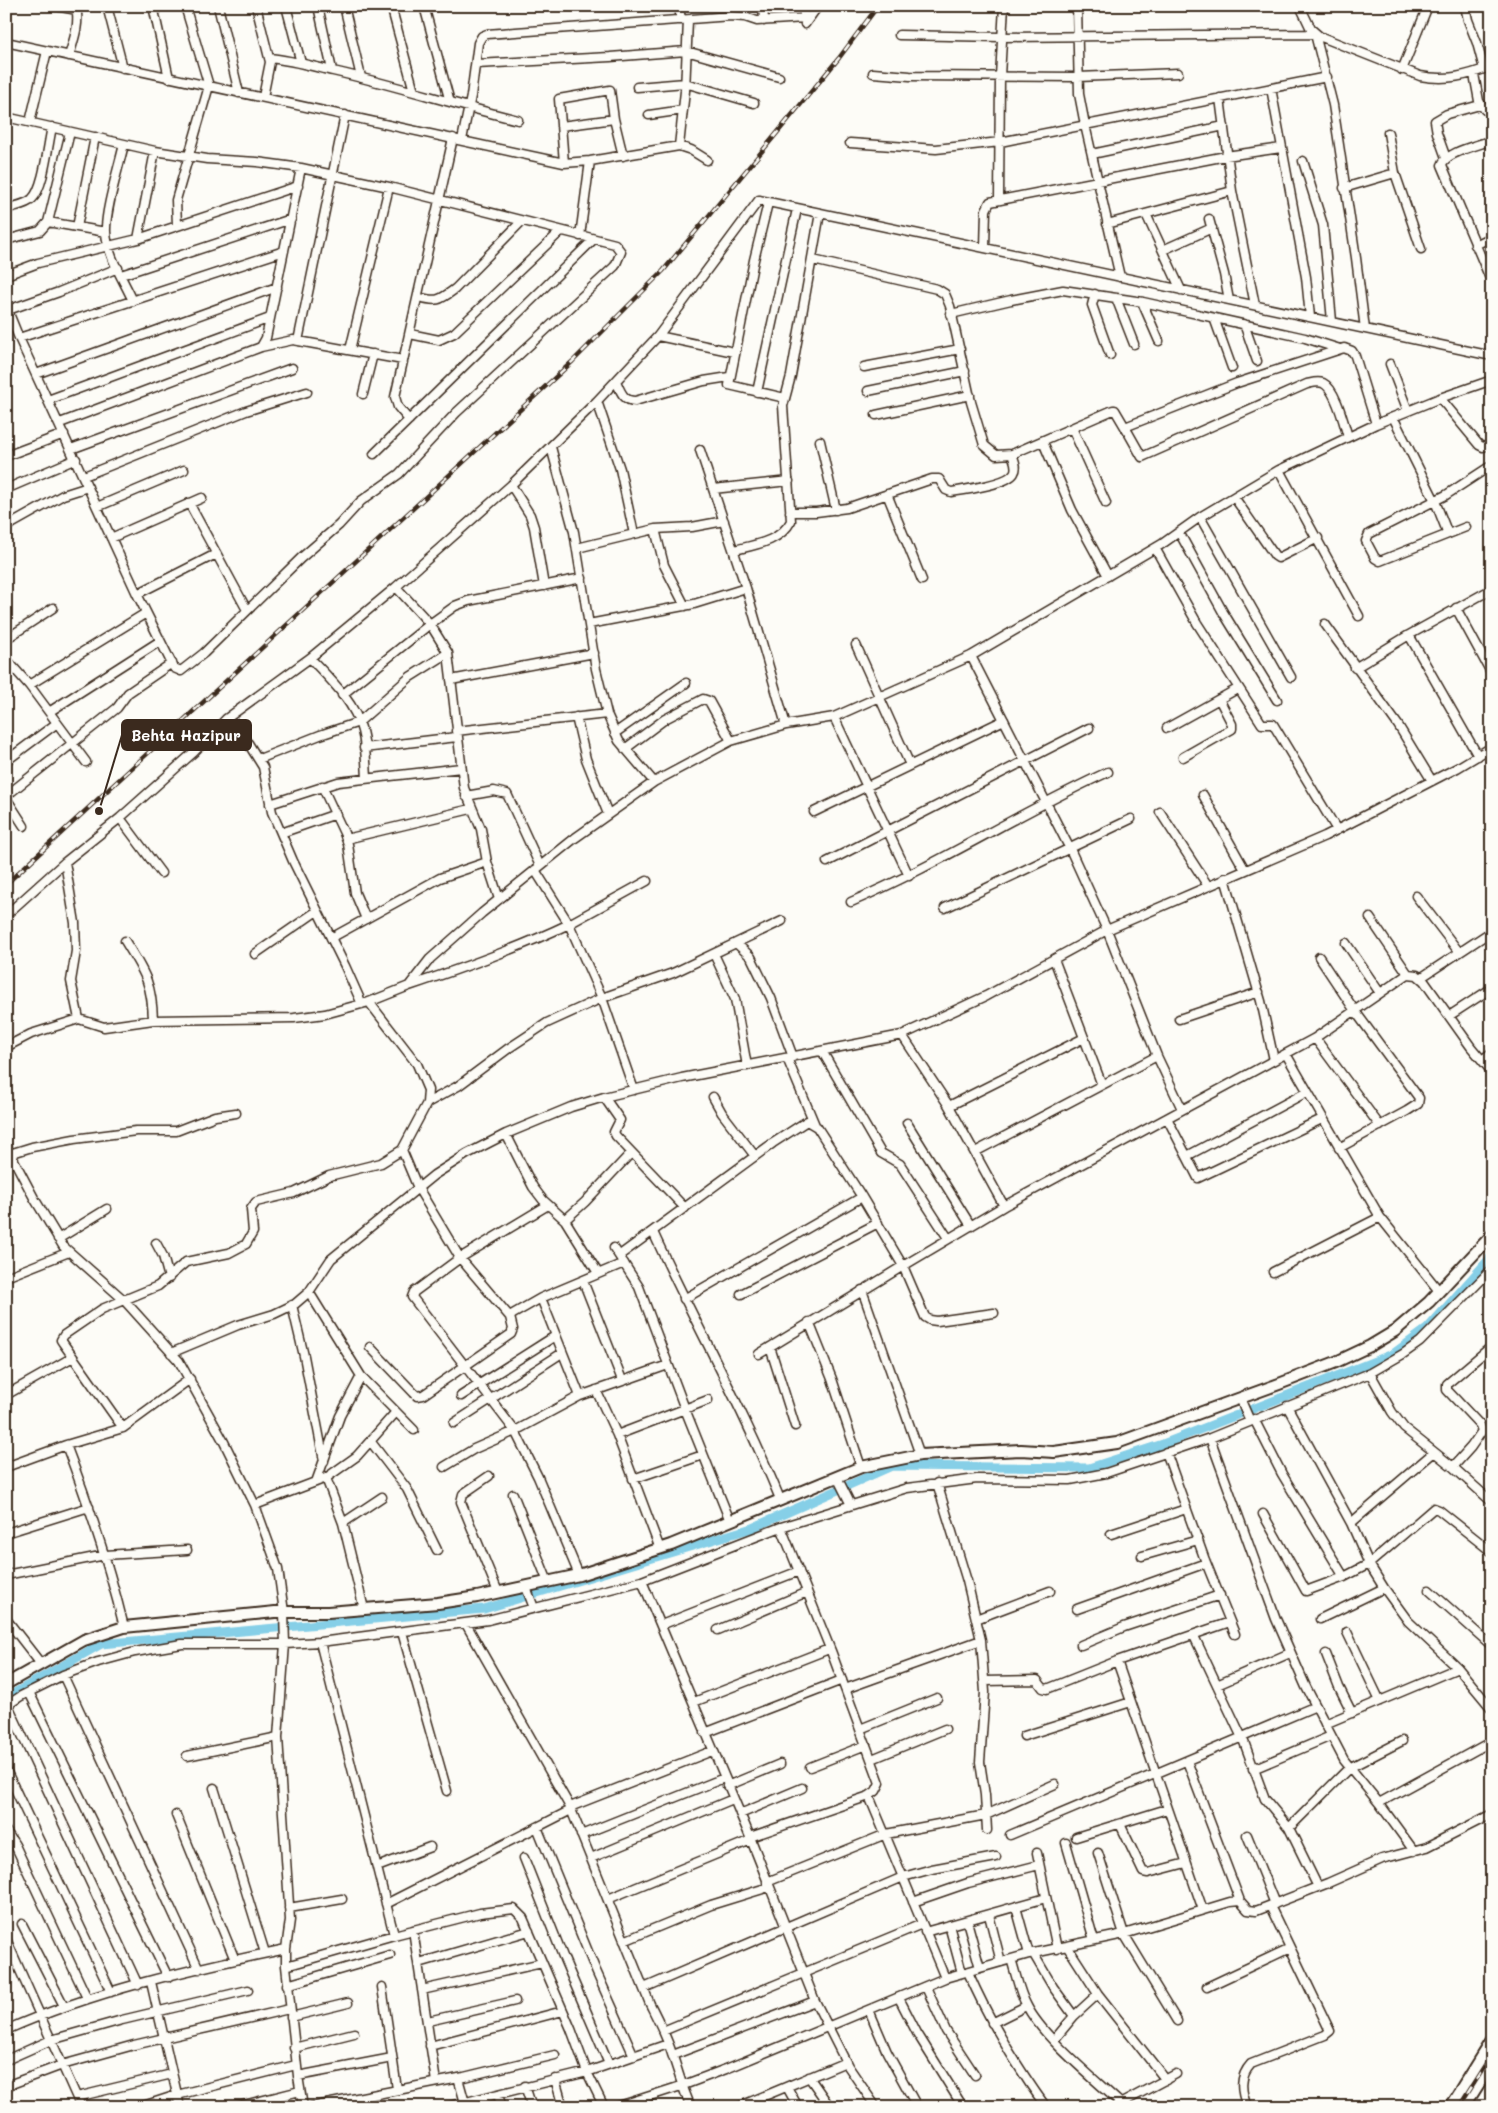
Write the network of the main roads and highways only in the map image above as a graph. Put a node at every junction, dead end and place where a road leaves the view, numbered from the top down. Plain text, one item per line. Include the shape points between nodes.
1 (1492, 2041) edge
2 (1492, 2061) edge
3 (1488, 2078) edge
4 (1451, 2107) edge
5 (1463, 2107) edge

1 - 4 highway
2 - 3 highway
3 - 5 highway

